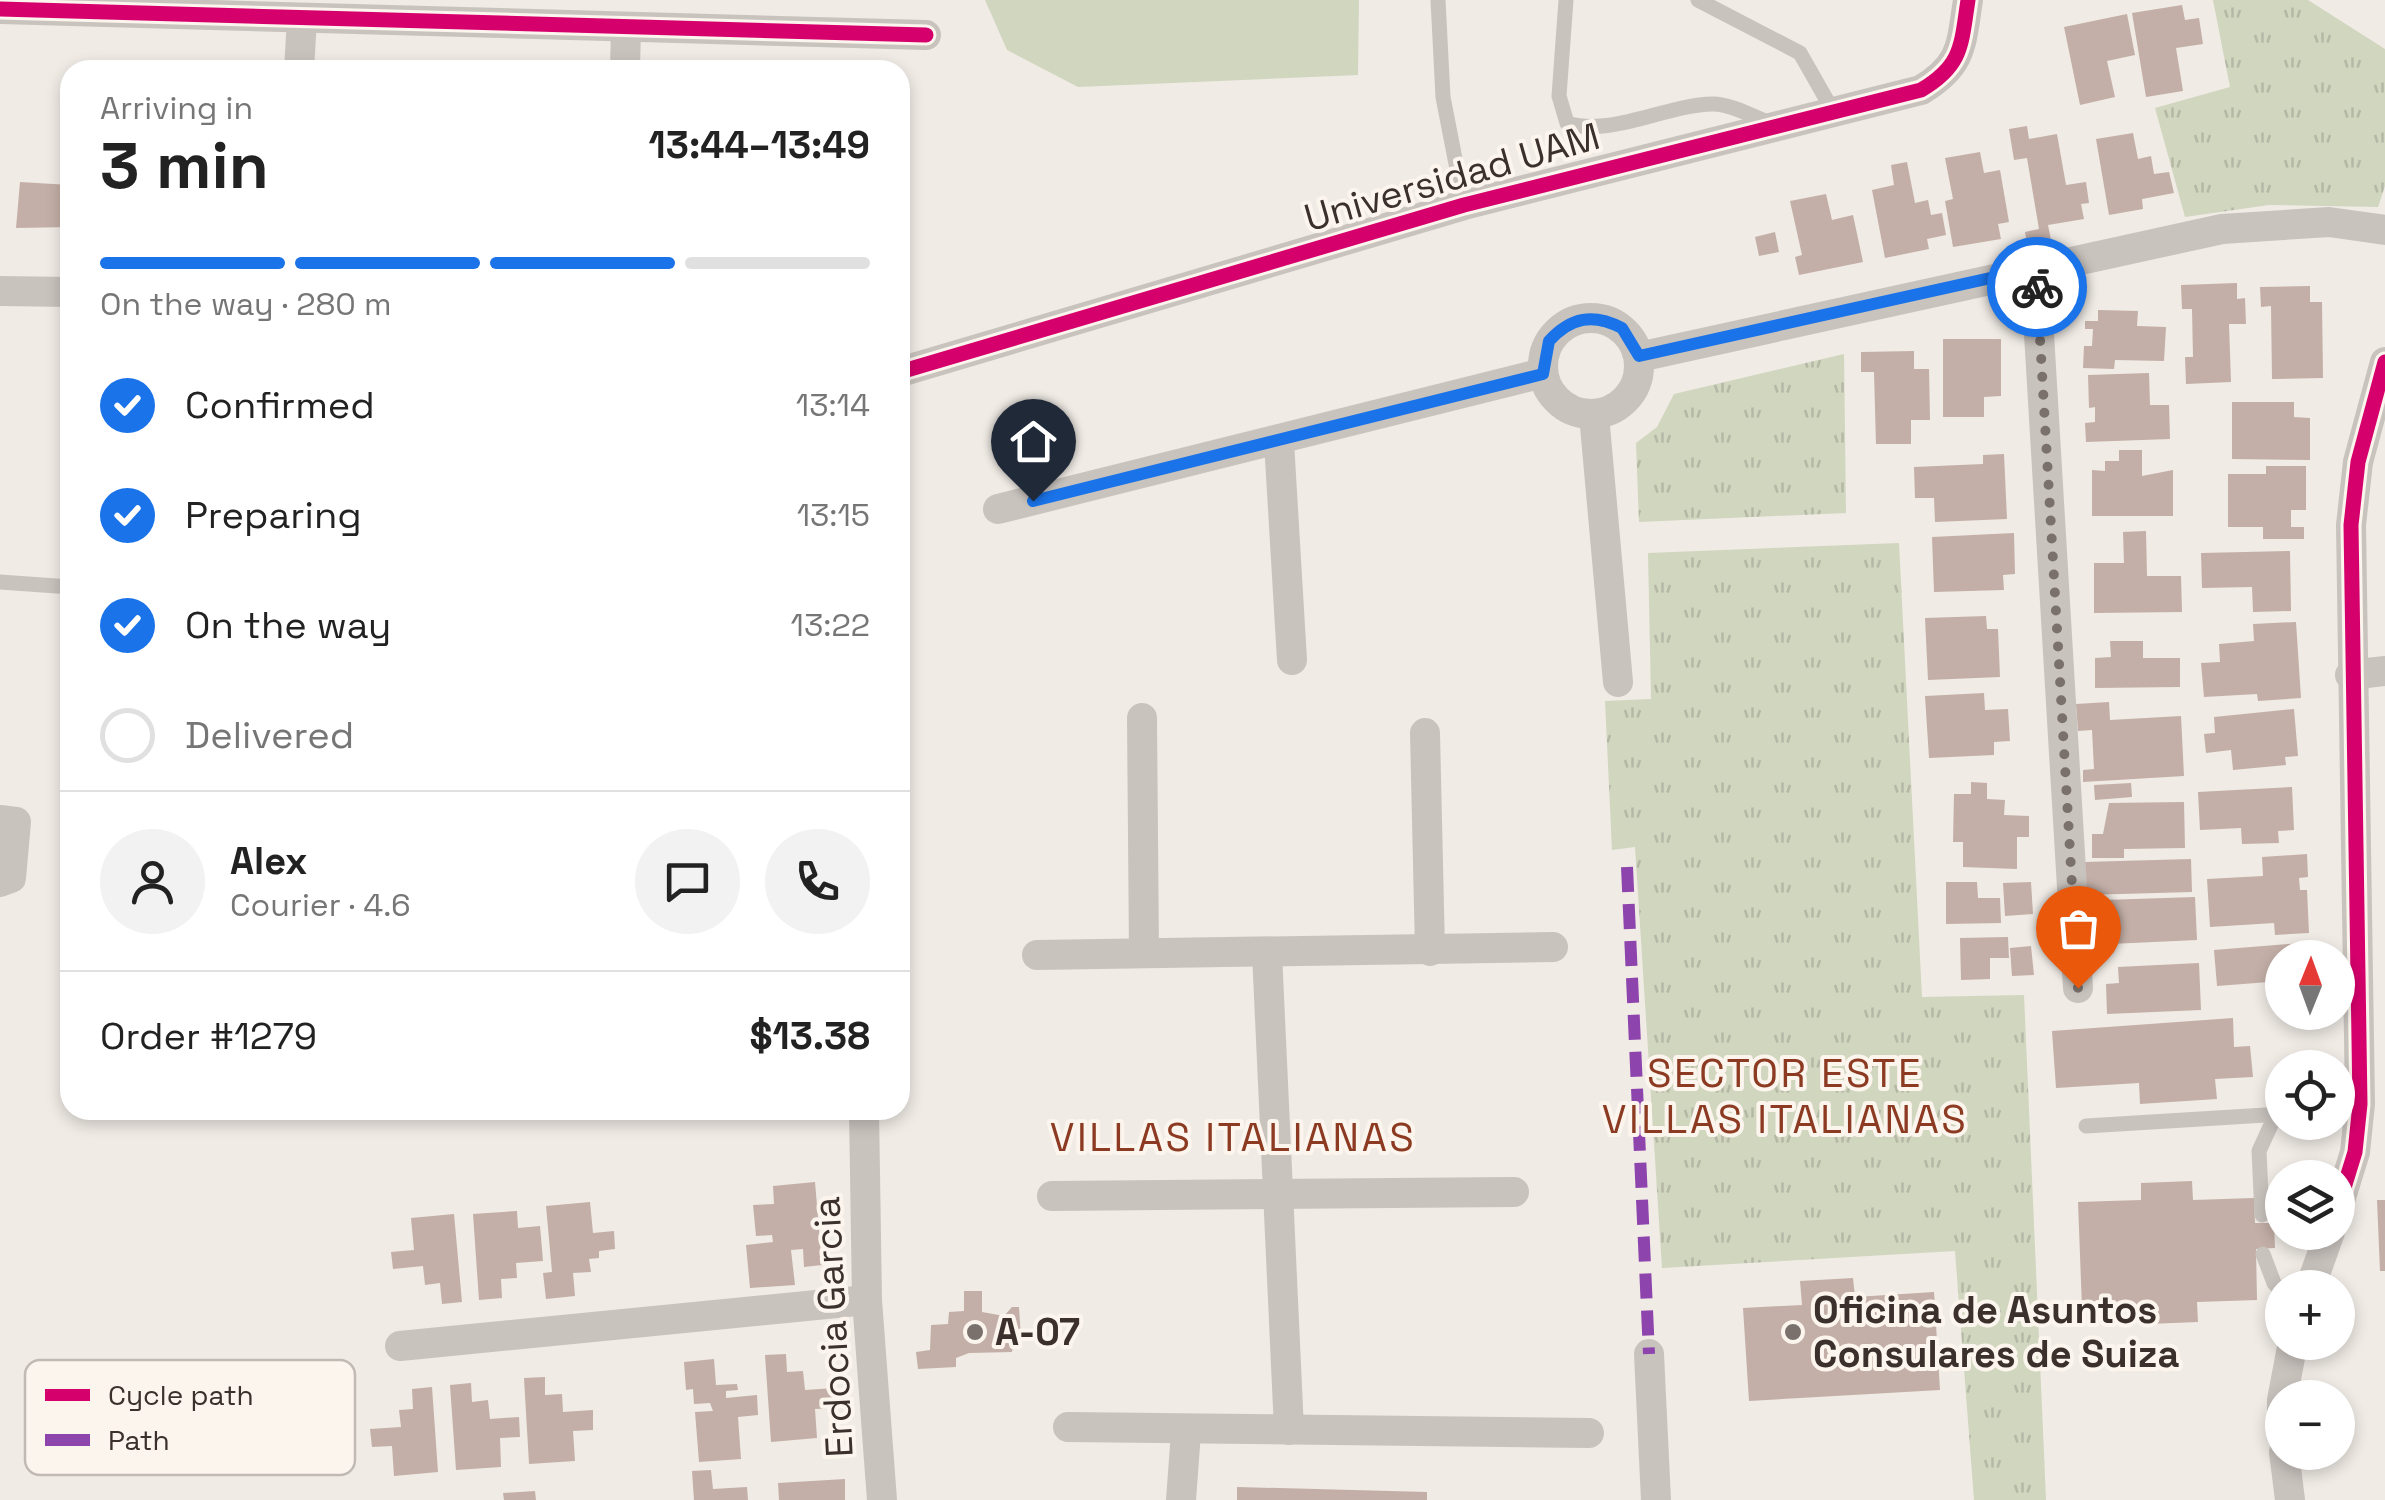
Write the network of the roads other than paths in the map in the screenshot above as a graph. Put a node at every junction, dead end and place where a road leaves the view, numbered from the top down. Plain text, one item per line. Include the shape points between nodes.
1 (1438, 0) edge
2 (1566, 0) edge
3 (1698, 0) edge
4 (1968, 0) edge
5 (0, 10) edge
6 (302, 18) junction
7 (626, 27) junction
8 (926, 35) dead end
9 (300, 60) edge
10 (625, 60) edge
11 (1833, 110) junction
12 (1774, 125) junction
13 (1464, 205) junction
14 (2385, 230) edge
15 (2036, 268) junction
16 (0, 290) edge
17 (60, 292) edge
18 (1639, 356) junction
19 (2385, 362) edge
20 (910, 369) edge
21 (1543, 374) junction
22 (1594, 415) junction
23 (1279, 442) junction
24 (998, 509) dead end
25 (0, 582) edge
26 (60, 585) edge
27 (1292, 660) dead end
28 (2385, 670) edge
29 (2350, 675) junction
30 (1618, 682) dead end
31 (1142, 718) dead end
32 (1425, 733) dead end
33 (0, 820) edge
34 (0, 882) edge
35 (1553, 948) dead end
36 (1430, 952) junction
37 (1144, 953) junction
38 (1267, 954) junction
39 (1037, 955) dead end
40 (2078, 988) dead end
41 (2351, 1050) edge
42 (2265, 1115) edge
43 (864, 1120) edge
44 (2086, 1126) dead end
45 (2266, 1140) edge
46 (1276, 1192) junction
47 (1514, 1192) dead end
48 (1052, 1196) dead end
49 (2262, 1216) dead end
50 (2263, 1254) dead end
51 (2269, 1270) edge
52 (867, 1300) junction
53 (400, 1346) dead end
54 (1649, 1354) dead end
55 (1068, 1427) dead end
56 (1289, 1430) junction
57 (1186, 1432) junction
58 (1589, 1433) dead end
59 (2286, 1470) edge
60 (882, 1500) edge
61 (1181, 1500) edge
62 (1656, 1500) edge
63 (2290, 1500) edge

1 - 13 lane via 1443,97
2 - 12 lane via 1559,96 1568,123 1587,129 1718,104
3 - 11 lane via 1800,53
4 - 11 street, Universidad UAM via 1948,73 1921,90
5 - 6 street
6 - 7 street
6 - 9 street
7 - 8 street
7 - 10 street
11 - 12 street, Universidad UAM
12 - 13 street, Universidad UAM
13 - 20 street, Universidad UAM
14 - 15 street via 2329,222 2222,229
15 - 18 street
15 - 40 street
16 - 17 street
18 - 21 street via 1622,328 1574,320 1549,341
18 - 22 street via 1635,389 1624,402
19 - 29 street via 2358,462 2350,525
21 - 22 street via 1552,396
21 - 23 street
22 - 30 street
23 - 24 street
23 - 27 street
25 - 26 lane
28 - 29 street
29 - 41 street via 2357,886
31 - 37 street
32 - 36 street
33 - 34 street via 16,822 11,878
35 - 36 street
36 - 38 street
37 - 38 street
37 - 39 street
38 - 46 street
42 - 44 lane
43 - 52 street, Erdocia Garcia
45 - 49 lane via 2260,1151
46 - 47 street
46 - 48 street
46 - 56 street
50 - 51 lane
52 - 53 street
52 - 60 street, Erdocia Garcia
54 - 62 street
55 - 57 street
56 - 57 street
56 - 58 street
57 - 61 street
59 - 63 street

